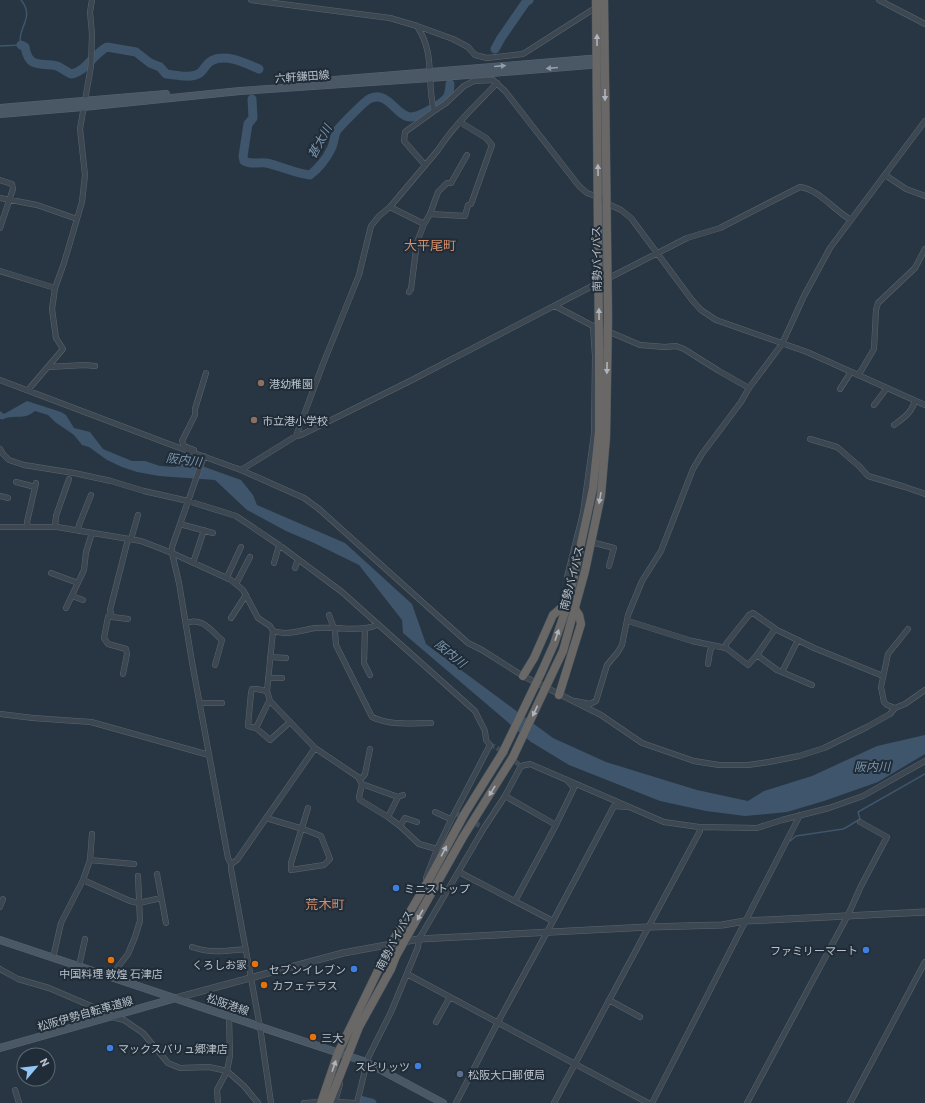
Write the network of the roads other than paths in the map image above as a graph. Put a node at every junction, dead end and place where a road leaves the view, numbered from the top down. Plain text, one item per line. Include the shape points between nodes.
1 (92, 0) edge
2 (251, 0) edge
3 (596, 0) edge
4 (604, 0) edge
5 (879, 0) edge
6 (592, 10) dead end
7 (925, 24) edge
8 (418, 26) junction
9 (601, 61) junction
10 (430, 75) junction
11 (497, 83) junction
12 (84, 104) junction
13 (0, 108) edge
14 (434, 110) junction
15 (0, 114) edge
16 (460, 122) junction
17 (924, 124) edge
18 (467, 155) dead end
19 (425, 165) junction
20 (886, 175) junction
21 (0, 180) edge
22 (925, 196) edge
23 (598, 197) junction
24 (0, 198) edge
25 (9, 200) junction
26 (606, 203) junction
27 (390, 207) junction
28 (430, 214) junction
29 (77, 219) junction
30 (850, 220) junction
31 (424, 224) junction
32 (0, 228) edge
33 (417, 242) junction
34 (433, 245) dead end
35 (925, 249) edge
36 (656, 254) junction
37 (0, 271) edge
38 (603, 281) junction
39 (54, 288) junction
40 (409, 292) dead end
41 (555, 306) junction
42 (612, 333) dead end
43 (782, 344) junction
44 (95, 366) dead end
45 (48, 367) junction
46 (206, 372) dead end
47 (851, 372) junction
48 (857, 375) junction
49 (0, 380) edge
50 (749, 388) junction
51 (887, 388) junction
52 (840, 389) dead end
53 (28, 390) junction
54 (915, 401) junction
55 (874, 405) dead end
56 (925, 405) edge
57 (894, 425) dead end
58 (296, 436) junction
59 (810, 439) dead end
60 (0, 449) edge
61 (198, 454) junction
62 (2, 456) edge
63 (203, 458) junction
64 (241, 470) junction
65 (69, 478) dead end
66 (16, 482) dead end
67 (925, 494) edge
68 (91, 495) dead end
69 (0, 496) edge
70 (8, 498) dead end
71 (189, 499) junction
72 (138, 515) dead end
73 (180, 524) junction
74 (0, 527) edge
75 (28, 527) junction
76 (55, 527) junction
77 (204, 530) junction
78 (78, 531) junction
79 (92, 533) junction
80 (213, 533) dead end
81 (130, 539) junction
82 (591, 542) junction
83 (279, 545) junction
84 (241, 547) dead end
85 (172, 553) junction
86 (250, 557) dead end
87 (298, 559) junction
88 (193, 563) junction
89 (274, 563) dead end
90 (609, 566) dead end
91 (295, 568) dead end
92 (51, 573) dead end
93 (227, 577) junction
94 (567, 577) dead end
95 (78, 583) junction
96 (236, 584) junction
97 (246, 595) junction
98 (72, 596) junction
99 (83, 600) dead end
100 (66, 608) dead end
101 (566, 609) junction
102 (575, 609) junction
103 (111, 613) junction
104 (329, 615) dead end
105 (231, 618) dead end
106 (128, 620) dead end
107 (628, 621) junction
108 (186, 623) junction
109 (378, 624) junction
110 (332, 627) junction
111 (366, 628) junction
112 (775, 628) junction
113 (908, 629) dead end
114 (273, 631) junction
115 (798, 640) junction
116 (713, 646) junction
117 (726, 648) junction
118 (757, 655) junction
119 (270, 657) junction
120 (286, 658) dead end
121 (708, 664) dead end
122 (215, 665) dead end
123 (782, 672) junction
124 (123, 674) dead end
125 (370, 675) dead end
126 (522, 676) junction
127 (883, 676) junction
128 (268, 678) junction
129 (282, 678) dead end
130 (812, 685) dead end
131 (925, 690) edge
132 (266, 691) junction
133 (559, 695) junction
134 (270, 701) junction
135 (572, 701) junction
136 (200, 703) junction
137 (222, 704) dead end
138 (895, 708) junction
139 (0, 714) edge
140 (290, 722) junction
141 (431, 722) dead end
142 (256, 728) junction
143 (315, 748) junction
144 (370, 749) dead end
145 (209, 755) junction
146 (925, 761) edge
147 (565, 778) junction
148 (361, 782) junction
149 (505, 796) junction
150 (631, 807) junction
151 (308, 808) dead end
152 (435, 812) dead end
153 (800, 815) junction
154 (388, 817) junction
155 (266, 818) junction
156 (452, 818) junction
157 (417, 822) dead end
158 (860, 822) dead end
159 (556, 825) junction
160 (400, 826) junction
161 (699, 827) junction
162 (303, 829) junction
163 (92, 834) dead end
164 (437, 849) junction
165 (90, 860) junction
166 (134, 864) dead end
167 (231, 864) junction
168 (459, 872) junction
169 (157, 874) dead end
170 (138, 876) dead end
171 (83, 880) junction
172 (427, 883) junction
173 (161, 898) junction
174 (3, 899) dead end
175 (515, 901) junction
176 (139, 903) junction
177 (0, 907) edge
178 (925, 912) edge
179 (848, 915) junction
180 (553, 921) junction
181 (745, 921) junction
182 (166, 923) dead end
183 (648, 927) junction
184 (547, 932) junction
185 (85, 939) dead end
186 (419, 939) junction
187 (0, 940) edge
188 (405, 942) junction
189 (391, 944) junction
190 (192, 948) dead end
191 (245, 949) junction
192 (53, 958) junction
193 (925, 962) edge
194 (79, 966) junction
195 (0, 969) edge
196 (407, 974) junction
197 (112, 977) junction
198 (251, 978) junction
199 (450, 997) junction
200 (176, 998) junction
201 (609, 1000) junction
202 (229, 1016) junction
203 (112, 1017) junction
204 (640, 1017) dead end
205 (436, 1022) dead end
206 (498, 1022) junction
207 (260, 1027) junction
208 (0, 1048) edge
209 (338, 1053) junction
210 (348, 1056) junction
211 (366, 1062) junction
212 (575, 1063) junction
213 (228, 1071) junction
214 (15, 1090) dead end
215 (19, 1103) edge
216 (218, 1103) edge
217 (258, 1103) edge
218 (271, 1103) edge
219 (304, 1103) edge
220 (328, 1103) edge
221 (356, 1103) edge
222 (443, 1103) edge
223 (456, 1103) edge
224 (554, 1103) edge
225 (648, 1103) edge
226 (652, 1103) edge
227 (747, 1103) edge
228 (850, 1103) edge

1 - 12 street via 91,59
2 - 8 street via 361,13
9 -> 3 highway, 南勢バイパス
4 - 9 highway, 南勢バイパス
5 - 7 street
6 - 8 street via 523,54 487,58 475,56 468,47 453,38
8 - 10 street via 430,55
9 - 10 main road, 六軒鎌田線
23 -> 9 highway, 南勢バイパス
9 -> 26 highway, 南勢バイパス
10 - 12 main road, 六軒鎌田線
10 - 14 street
11 - 14 street via 493,80 474,81
11 - 16 street
11 - 23 street via 579,186 587,194
12 - 13 main road, 六軒鎌田線
12 - 15 main road, 六軒鎌田線
12 - 29 street via 80,129 85,174
14 - 19 street via 405,132 404,141
16 - 19 street
16 - 28 street via 486,138 492,146 465,216
17 - 20 street
18 - 28 street via 451,183 447,183 438,192
19 - 27 street
20 - 22 street via 906,189
20 - 30 street
21 - 25 street via 12,184 14,189
23 - 26 street
23 - 38 highway, 南勢バイパス
24 - 25 street
25 - 29 street via 37,205
25 - 32 street
26 - 36 street via 631,218
26 - 38 highway, 南勢バイパス
27 - 31 street
27 - 58 street via 371,226 359,275
28 - 31 street
29 - 39 street
30 - 36 street via 813,192 800,187 720,228 687,238
30 - 43 street via 830,248
31 - 33 street
33 - 34 street
33 - 40 street
35 - 48 street via 915,268 878,303 874,349
36 - 38 street
36 - 43 street via 701,310 716,320
37 - 39 street
38 - 41 street
38 -> 82 highway, 南勢バイパス via 608,319 606,437 601,494
101 -> 38 highway, 南勢バイパス via 593,488 598,431
39 - 45 street via 52,309 56,338 63,349
41 - 58 street
41 - 94 street via 593,326 595,356 594,434 583,513
42 - 50 street via 640,345 676,346 684,349
43 - 47 street
43 - 50 street
44 - 45 street
45 - 53 street
46 - 61 street via 195,415 182,442
47 - 48 street
47 - 52 street
48 - 51 street
49 - 53 street
50 - 107 street via 693,469 661,551 642,581
51 - 54 street
51 - 55 street
53 - 61 street
54 - 56 street
54 - 57 street via 907,416
58 - 64 street
59 - 67 street via 837,447 868,476
60 - 62 street
61 - 63 street
62 - 71 street via 24,465 86,475 144,491
63 - 64 street
63 - 71 street
64 - 126 street via 304,498 468,643
65 - 76 street via 56,516
66 - 75 street via 35,485
68 - 78 street
69 - 70 street
71 - 73 street
71 - 83 street via 236,516
72 - 81 street
73 - 77 street
73 - 85 street
74 - 75 street
75 - 76 street
76 - 78 street
77 - 80 street
77 - 88 street
78 - 79 street
79 - 81 street
79 - 95 street via 84,570
81 - 85 street
81 - 103 street
82 - 90 street via 614,548
82 - 102 highway, 南勢バイパス
83 - 87 street
83 - 89 street
84 - 93 street
85 - 88 street
85 - 108 street
86 - 96 street
87 - 91 street
87 - 109 street via 342,592
88 - 93 street
92 - 95 street
93 - 96 street
95 - 98 street
96 - 97 street
97 - 105 street
97 - 114 street via 258,618
98 - 99 street
98 - 100 street
101 - 126 highway via 553,615 534,658
172 -> 101 highway, 南勢バイパス, bridge via 465,813 503,752 554,644
102 - 133 highway via 580,615 581,624
102 -> 188 highway, 南勢バイパス, bridge via 563,651 513,758 463,837
103 - 106 street via 112,617
103 - 124 street via 104,638 108,644 126,649
104 - 110 street
107 - 116 street
107 - 135 street via 622,645 607,665 596,701 590,704
108 - 122 street via 202,622 222,640
108 - 136 street
109 - 111 street
109 - 156 street via 475,711 485,731 486,740 490,745
110 - 111 street
110 - 114 street via 285,634
110 - 141 street via 335,631 336,645 372,717 380,721 402,724
111 - 125 street via 364,663
112 - 115 street
112 - 117 street via 753,613 726,644
112 - 118 street
113 - 127 street via 888,654
114 - 119 street
115 - 123 street
115 - 127 street
116 - 117 street
116 - 121 street
117 - 118 street via 748,665
118 - 123 street
119 - 120 street
119 - 128 street
123 - 130 street
126 - 133 street
127 - 138 street via 881,687 884,702
128 - 129 street
128 - 132 street
131 - 138 street
132 - 134 street
132 - 142 street via 252,689 248,726
133 - 135 street
134 - 140 street
134 - 142 street
135 - 138 street via 601,715 642,743 694,760 719,765 769,762 824,748 867,728
136 - 137 street
136 - 145 street
139 - 145 street via 91,722
140 - 142 street via 270,740
140 - 143 street
143 - 148 street via 358,777
143 - 155 street
144 - 148 street
145 - 167 street
146 - 153 street via 863,796
147 - 149 street via 530,764 521,766
147 - 150 street
147 - 159 street via 574,788
148 - 154 street via 360,800
148 - 154 street via 400,796
149 - 159 street
149 - 168 street
150 - 161 street via 664,822
150 - 180 street via 614,806
151 - 162 street
152 - 156 street
153 - 161 street via 757,828
153 - 181 street
154 - 160 street
155 - 162 street
155 - 167 street via 237,860
156 - 164 street
157 - 160 street via 406,818
158 - 179 street via 887,837
159 - 175 street
160 - 164 street via 419,844
161 - 183 street via 700,831
162 - 162 street via 321,836 330,859 324,865 291,870
163 - 165 street
164 - 172 street via 425,882
165 - 166 street
165 - 171 street
167 - 191 street
168 - 175 street
168 - 186 street
169 - 173 street
170 - 176 street
171 - 176 street
171 - 192 street via 61,923
172 - 189 highway, 南勢バイパス
173 - 176 street
173 - 182 street
174 - 177 street
175 - 180 street
176 - 197 street via 140,921 135,937 128,954
178 - 179 street
179 - 181 street
179 - 227 street
180 - 184 street
181 - 183 street via 722,925
181 - 226 street
183 - 184 street
183 - 201 street
184 - 186 street
184 - 206 street
185 - 194 street
186 - 188 street
186 - 196 street
187 - 192 main road, 松阪港線
188 - 189 street
188 - 210 highway, 南勢バイパス via 359,1027
189 - 198 street via 343,953
189 - 209 highway, 南勢バイパス
190 - 191 street via 206,952
191 - 198 street
192 - 194 main road, 松阪港線
193 - 228 street
194 - 197 main road, 松阪港線
195 - 203 street via 18,979 49,988
196 - 199 street
196 - 211 street
197 - 200 main road, 松阪港線
198 - 200 street
198 - 207 street
199 - 205 street
199 - 206 street
200 - 202 main road, 松阪港線
200 - 203 main road, 松阪伊勢自転車道線
201 - 204 street
201 - 212 street
202 - 207 main road, 松阪港線
202 - 213 street
203 - 208 main road, 松阪伊勢自転車道線
203 - 213 street via 124,1020 143,1033 168,1063 180,1068 209,1067
206 - 212 street
206 - 223 street
207 - 209 main road, 松阪港線
207 - 218 street
209 - 210 main road, 松阪港線
220 -> 209 highway, 南勢バイパス
210 - 211 main road, 松阪港線
210 - 220 highway, 南勢バイパス
211 - 221 street
211 - 222 main road, 松阪港線
212 - 224 street
212 - 225 street
213 - 216 street via 217,1090
213 - 217 street
214 - 215 street
219 - 220 street
220 - 221 street

